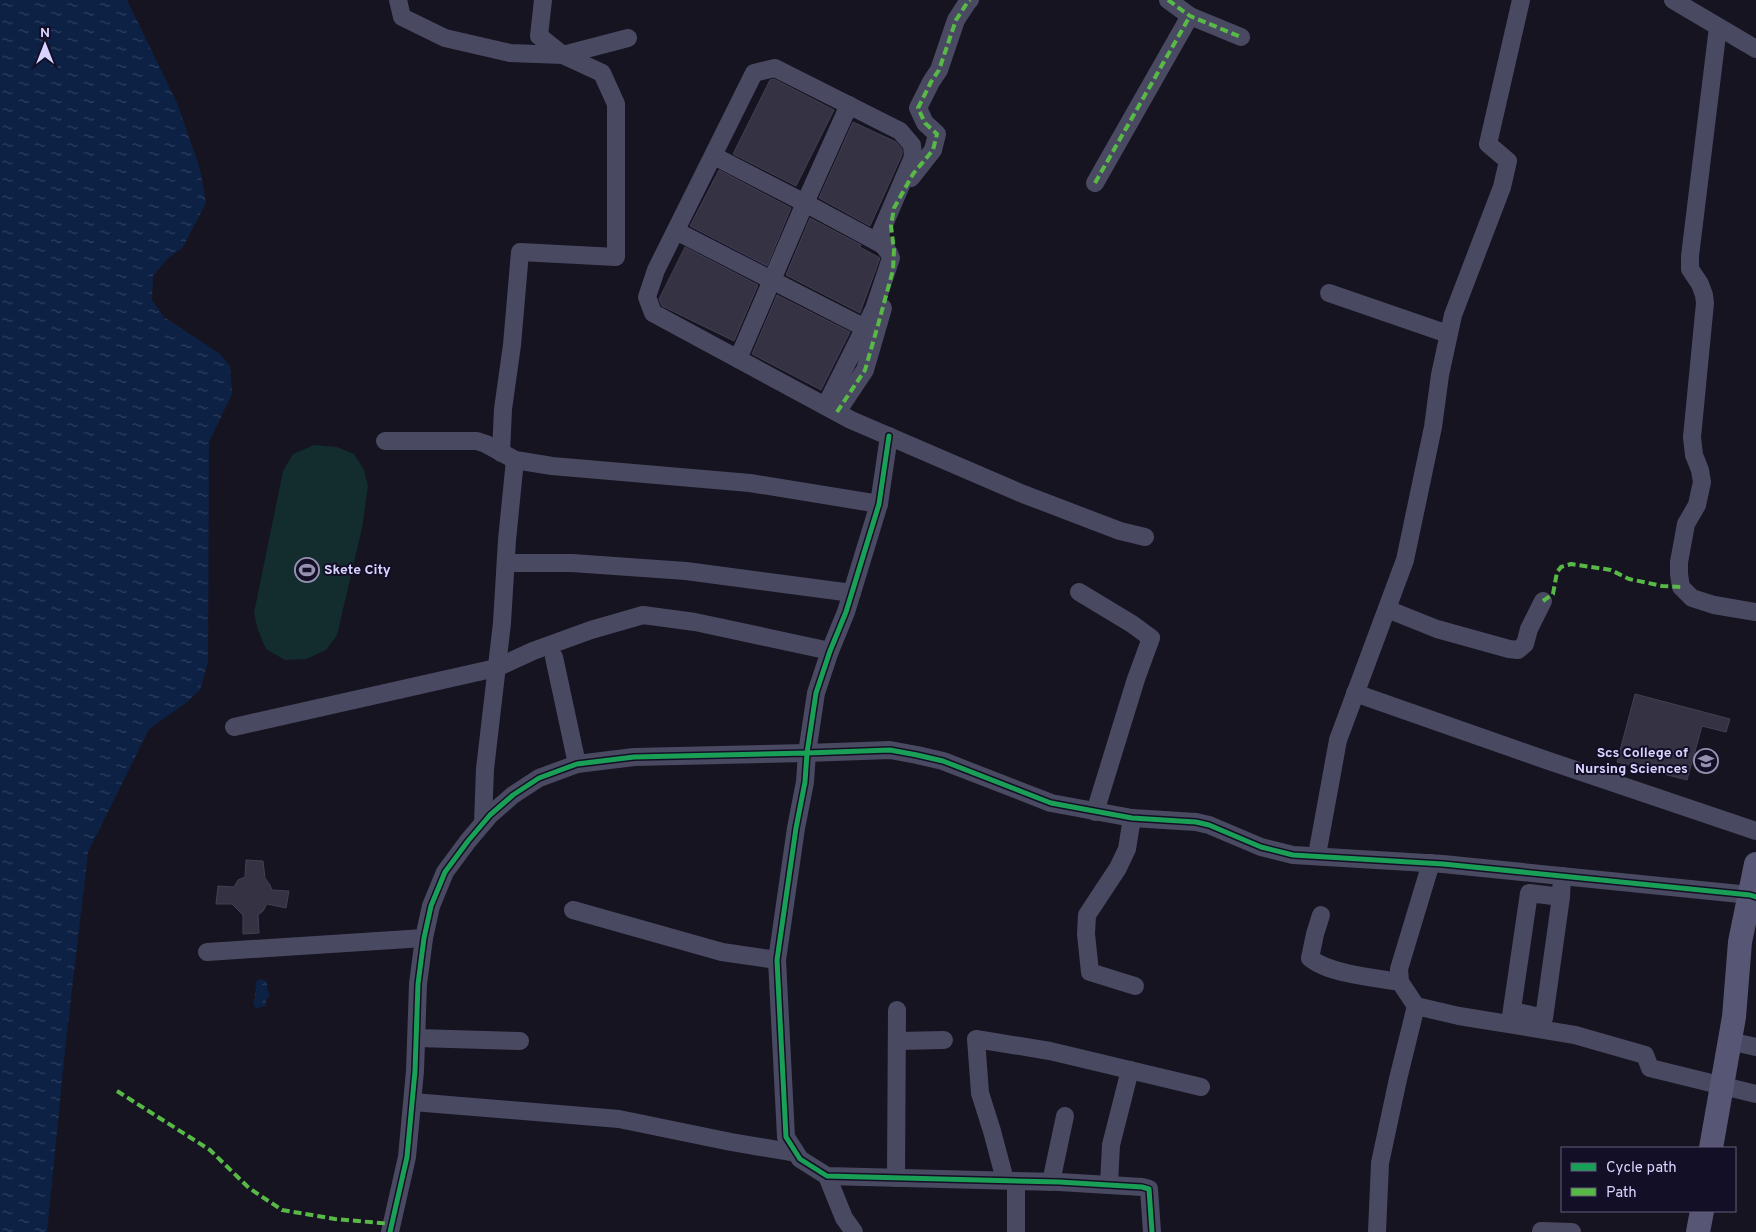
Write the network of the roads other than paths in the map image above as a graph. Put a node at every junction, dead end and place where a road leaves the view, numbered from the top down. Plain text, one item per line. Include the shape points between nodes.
1 (398, 0) edge
2 (543, 0) edge
3 (970, 0) edge
4 (1168, 0) edge
5 (1521, 0) edge
6 (1673, 0) edge
7 (1190, 16) junction
8 (1718, 27) junction
9 (1241, 37) dead end
10 (628, 38) dead end
11 (1756, 50) edge
12 (563, 55) junction
13 (849, 105) junction
14 (714, 156) junction
15 (1095, 184) dead end
16 (805, 203) junction
17 (676, 231) junction
18 (883, 245) junction
19 (772, 281) junction
20 (1328, 293) dead end
21 (865, 328) junction
22 (1448, 334) junction
23 (738, 358) junction
24 (831, 408) junction
25 (889, 436) junction
26 (385, 441) dead end
27 (508, 457) junction
28 (879, 504) junction
29 (1146, 537) dead end
30 (506, 563) junction
31 (1079, 592) dead end
32 (852, 593) junction
33 (1543, 601) dead end
34 (1387, 609) junction
35 (1756, 612) edge
36 (830, 651) junction
37 (554, 657) dead end
38 (496, 668) junction
39 (1355, 692) junction
40 (234, 728) dead end
41 (807, 753) junction
42 (577, 764) junction
43 (1095, 812) junction
44 (1132, 818) junction
45 (483, 823) junction
46 (1756, 831) edge
47 (1318, 855) junction
48 (1431, 863) junction
49 (1756, 864) edge
50 (1562, 876) junction
51 (1753, 896) edge
52 (1561, 897) junction
53 (573, 910) dead end
54 (1321, 915) dead end
55 (424, 938) junction
56 (207, 952) dead end
57 (777, 960) junction
58 (1400, 982) junction
59 (1135, 986) dead end
60 (1416, 1006) junction
61 (897, 1010) dead end
62 (1510, 1017) junction
63 (417, 1038) junction
64 (944, 1040) dead end
65 (520, 1041) dead end
66 (897, 1041) junction
67 (1729, 1041) junction
68 (1756, 1047) edge
69 (1130, 1070) junction
70 (1721, 1084) junction
71 (1201, 1087) dead end
72 (1756, 1094) edge
73 (412, 1102) junction
74 (1065, 1116) dead end
75 (1711, 1147) edge
76 (796, 1153) junction
77 (827, 1176) junction
78 (896, 1178) junction
79 (1010, 1180) junction
80 (1051, 1182) junction
81 (1109, 1184) junction
82 (1702, 1212) edge
83 (1541, 1230) dead end
84 (390, 1232) edge
85 (854, 1232) edge
86 (1016, 1232) edge
87 (1152, 1232) edge
88 (1377, 1232) edge
89 (1572, 1232) edge
90 (1698, 1232) edge

1 - 12 street via 402,18 445,38 510,53
2 - 12 street via 539,36
3 - 24 street via 956,20 939,70 918,108 936,134 933,150 913,174 894,208 891,226 893,270 865,370
4 - 7 street
5 - 22 street via 1488,144 1508,161 1502,187
6 - 8 street
7 - 9 street
7 - 15 street
8 - 11 street
8 - 35 street via 1690,256 1690,269 1700,284 1705,303 1692,437 1702,482 1697,506 1686,524 1679,574 1681,587 1692,598
10 - 12 street
12 - 27 street via 602,73 616,104 616,257 520,252 503,408
13 - 14 street via 775,68 754,74
13 - 16 street
13 - 18 street via 900,131 912,145 913,157 880,234
14 - 16 street
14 - 17 street
16 - 18 street
16 - 19 street
17 - 19 street
17 - 23 street via 656,270 647,297 653,313
18 - 21 street via 891,258
19 - 21 street
19 - 23 street
20 - 22 street
21 - 24 street
22 - 34 street via 1433,427 1405,560
23 - 24 street
24 - 25 street
25 - 28 street
25 - 29 street via 1023,494 1120,531
26 - 27 street via 477,441
27 - 28 street via 569,468 750,483
27 - 30 street
28 - 32 street
30 - 32 street via 572,563 686,571
30 - 38 street
31 - 43 street via 1151,638
32 - 36 street
33 - 34 street via 1525,644 1518,650 1437,629
34 - 39 street
36 - 38 street via 695,622 643,615 591,630
36 - 41 street via 816,692
37 - 42 street
38 - 40 street
38 - 45 street via 485,769
39 - 46 street
39 - 47 street via 1338,740
41 - 42 street via 634,757
41 - 43 street via 890,750 917,755 944,761 1051,803
41 - 57 street
42 - 45 street via 539,778 513,794
43 - 44 street
44 - 47 street via 1196,822 1261,847
44 - 59 street via 1118,868 1087,915 1086,934 1090,972
45 - 55 street via 445,872 431,906
47 - 48 street
48 - 50 street
48 - 58 street via 1399,969
49 - 51 street
50 - 51 street
50 - 52 street
51 - 67 street via 1740,942
52 - 62 street via 1544,1018
52 - 62 street via 1529,893
53 - 57 street via 722,952
54 - 58 street via 1310,958 1314,962 1343,972
55 - 56 street
55 - 63 street via 418,984
57 - 76 street via 786,1137
58 - 60 street
60 - 62 street via 1459,1016
60 - 88 street via 1380,1163
61 - 66 street
62 - 70 street via 1645,1056 1650,1068
63 - 65 street
63 - 73 street
64 - 66 street
66 - 78 street
67 - 68 street
67 - 70 street
69 - 71 street
69 - 79 street via 1050,1051 976,1039 980,1093
69 - 81 street via 1111,1145
70 - 72 street
70 - 75 street
73 - 76 street via 619,1119
73 - 84 street via 407,1157
74 - 80 street
76 - 77 street
77 - 78 street
77 - 85 street via 844,1218
78 - 79 street
79 - 80 street
79 - 86 street
80 - 81 street
81 - 87 street via 1149,1189
82 - 90 street
83 - 89 street

